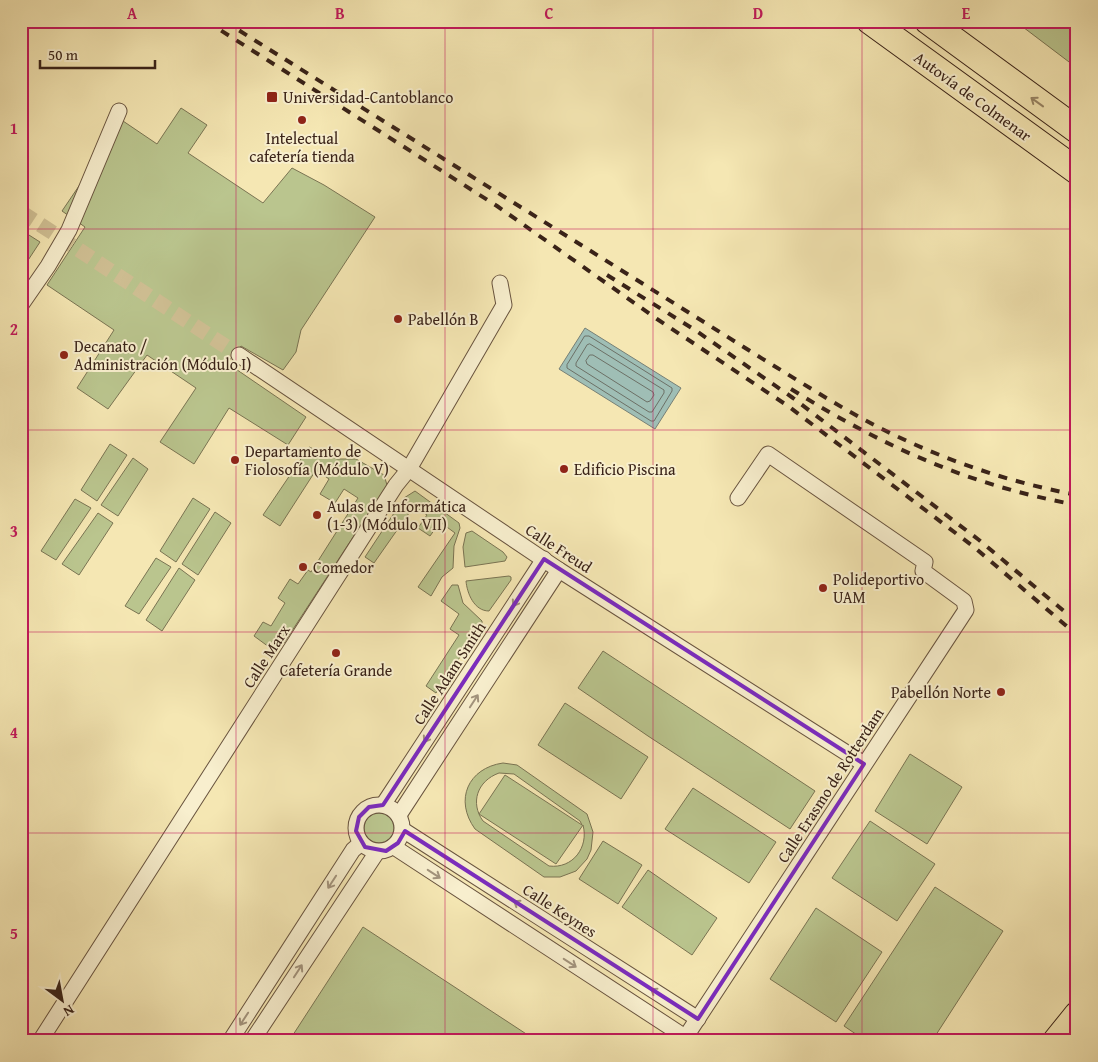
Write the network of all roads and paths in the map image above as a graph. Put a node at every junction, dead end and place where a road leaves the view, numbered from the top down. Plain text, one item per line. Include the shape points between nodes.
1 (870, 21) edge
2 (928, 21) edge
3 (119, 111) dead end
4 (1077, 130) edge
5 (1039, 143) junction
6 (1077, 171) edge
7 (1077, 186) edge
8 (500, 284) dead end
9 (21, 305) edge
10 (239, 356) tunnel mouth
11 (409, 468) junction
12 (738, 498) dead end
13 (544, 559) junction
14 (560, 570) junction
15 (864, 764) junction
16 (383, 805) junction
17 (399, 815) junction
18 (403, 830) junction
19 (360, 843) junction
20 (394, 847) junction
21 (377, 852) junction
22 (1077, 1014) edge
23 (698, 1019) junction
24 (1077, 1030) edge
25 (684, 1039) edge
26 (40, 1041) edge
27 (230, 1041) edge
28 (252, 1041) edge
29 (1056, 1041) edge
30 (1066, 1041) edge

1 - 5 highway, Autovía de Colmenar
4 -> 2 highway, Autovía de Colmenar
3 - 9 street via 69,230
5 - 6 highway, Autovía de Colmenar
5 - 7 highway
8 - 11 street, Calle Marx via 504,305
10 - 11 street, Calle Freud
11 - 13 street, Calle Freud
11 - 26 street, Calle Marx
12 - 15 street, Calle Erasmo de Rotterdam via 768,454 925,562 923,571 964,602 966,610
13 - 14 street, Calle Freud
13 -> 16 street, Calle Adam Smith
14 - 15 street, Calle Freud
17 -> 14 street
15 - 23 street, Calle Erasmo de Rotterdam
16 - 17 street
16 - 19 street via 369,808 359,817 356,831
17 - 18 street
18 - 20 street
23 -> 18 street, Calle Keynes
19 - 21 street
19 -> 27 street
20 - 21 street
20 -> 25 street
28 -> 21 street
22 - 29 highway
23 - 25 street, Calle Erasmo de Rotterdam
24 - 30 highway

